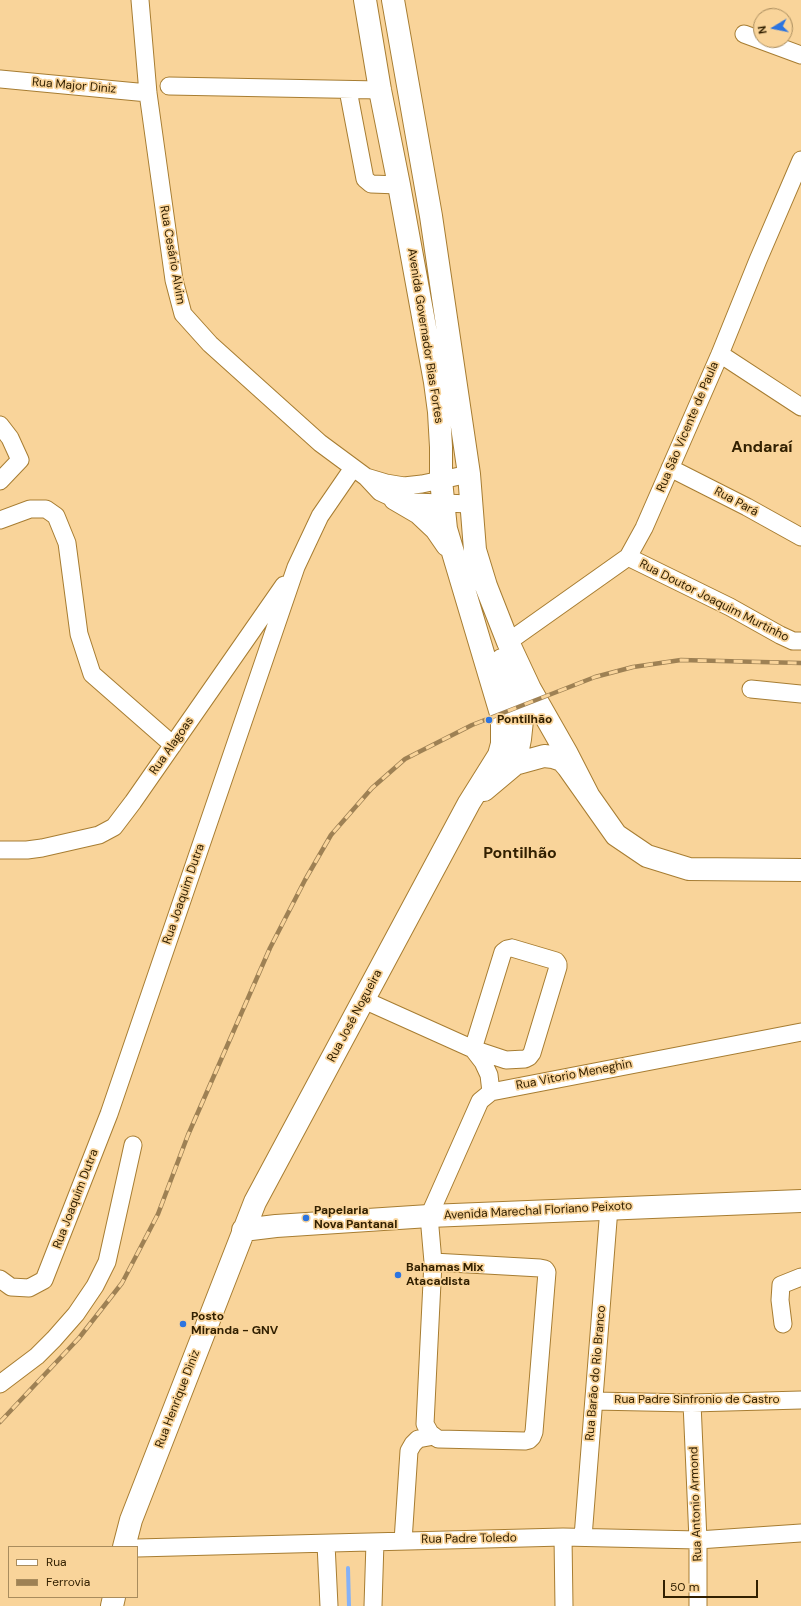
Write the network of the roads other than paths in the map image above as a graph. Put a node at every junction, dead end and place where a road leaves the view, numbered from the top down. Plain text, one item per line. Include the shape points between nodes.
1 (140, 0) edge
2 (365, 0) edge
3 (393, 0) edge
4 (744, 34) dead end
5 (801, 55) edge
6 (0, 79) edge
7 (169, 86) dead end
8 (348, 90) junction
9 (380, 90) junction
10 (148, 92) junction
11 (801, 160) edge
12 (400, 186) junction
13 (720, 354) junction
14 (801, 407) edge
15 (0, 425) edge
16 (670, 468) junction
17 (360, 472) junction
18 (469, 474) junction
19 (441, 480) junction
20 (0, 481) edge
21 (395, 498) junction
22 (443, 503) junction
23 (471, 504) junction
24 (0, 520) edge
25 (801, 537) edge
26 (451, 551) junction
27 (628, 557) junction
28 (296, 567) junction
29 (801, 641) edge
30 (508, 642) junction
31 (751, 689) dead end
32 (801, 694) edge
33 (173, 745) junction
34 (515, 764) junction
35 (588, 795) junction
36 (469, 803) junction
37 (0, 850) edge
38 (801, 870) edge
39 (364, 1000) junction
40 (799, 1031) edge
41 (473, 1049) junction
42 (506, 1060) junction
43 (492, 1091) junction
44 (133, 1145) dead end
45 (801, 1201) edge
46 (255, 1202) junction
47 (609, 1208) junction
48 (429, 1216) junction
49 (276, 1226) junction
50 (243, 1230) junction
51 (433, 1262) junction
52 (801, 1277) edge
53 (0, 1279) edge
54 (783, 1324) dead end
55 (0, 1384) edge
56 (801, 1400) edge
57 (594, 1401) junction
58 (692, 1403) junction
59 (434, 1436) junction
60 (801, 1534) edge
61 (564, 1537) junction
62 (583, 1537) junction
63 (698, 1540) junction
64 (403, 1541) junction
65 (375, 1542) junction
66 (332, 1544) junction
67 (124, 1546) edge
68 (138, 1548) edge
69 (329, 1606) edge
70 (373, 1606) edge
71 (564, 1606) edge
72 (698, 1606) edge

1 - 10 street, Rua Cesário Alvim
2 - 9 main road, Avenida Governador Bias Fortes
3 - 18 main road, Avenida Governador Bias Fortes via 431,216
4 - 5 street
6 - 10 street, Rua Major Diniz
7 - 8 street
8 - 9 street
8 - 12 street via 365,179 371,184
9 - 12 main road, Avenida Governador Bias Fortes
10 - 17 street, Rua Cesário Alvim via 174,280 183,314 210,344 320,443
11 - 13 street, Rua São Vicente de Paula
12 - 19 main road, Avenida Governador Bias Fortes via 435,382 441,447
13 - 14 street
13 - 16 street, Rua São Vicente de Paula
15 - 20 street via 10,438 20,460
16 - 25 street, Rua Pará via 747,506
16 - 27 street, Rua São Vicente de Paula via 644,528
17 - 19 street via 386,483 404,486
17 - 21 street via 376,489
17 - 28 street, Rua Joaquim Dutra via 320,516
18 - 19 street
18 - 23 main road, Avenida Governador Bias Fortes
19 - 22 main road, Avenida Governador Bias Fortes
21 - 22 street via 413,502
21 - 26 main road via 419,513 436,530
22 - 23 street
22 - 26 main road, Avenida Governador Bias Fortes
23 - 30 main road, Avenida Governador Bias Fortes via 475,550
24 - 33 street via 30,508 46,509 56,516 67,543 79,634 92,674
26 - 36 main road, Avenida Governador Bias Fortes via 502,717 502,744 499,755
27 - 29 street, Rua Doutor Joaquim Murtinho via 730,607 780,635 793,641
27 - 30 street, Rua São Vicente de Paula
28 - 33 street, Rua Alagoas
28 - 53 street, Rua Joaquim Dutra via 110,1114 44,1280 29,1288 11,1287
30 - 34 main road via 503,650 502,660 522,720
30 - 35 main road, Avenida Governador Bias Fortes via 530,689
31 - 32 street
33 - 37 street, Rua Alagoas via 133,802 114,827 107,832 42,848
34 - 35 main road via 544,756 562,760
34 - 36 main road
35 - 38 main road via 616,835 647,856 669,864 688,869
36 - 39 main road, Rua José Nogueira
39 - 41 street
39 - 46 main road, Rua José Nogueira
40 - 43 street, Rua Vitorio Meneghin
41 - 42 street
41 - 42 street via 503,952 512,948 556,960 558,967 532,1053 525,1059
41 - 43 street via 489,1075
42 - 43 street
43 - 48 street via 480,1101
44 - 55 street via 107,1262 95,1286 76,1314 54,1339 37,1356
45 - 47 main road, Avenida Marechal Floriano Peixoto
46 - 49 main road
46 - 50 main road, Rua José Nogueira
47 - 48 main road, Avenida Marechal Floriano Peixoto
47 - 57 street, Rua Barão do Rio Branco
48 - 49 main road, Avenida Marechal Floriano Peixoto
48 - 51 street
49 - 50 main road, Avenida Marechal Floriano Peixoto
50 - 67 main road, Rua Henrique Diniz via 134,1512
51 - 59 street via 425,1424
51 - 59 street via 540,1268 545,1269 548,1276 532,1437 525,1441
52 - 54 street via 781,1285
56 - 58 street, Rua Padre Sinfronio de Castro
57 - 58 street, Rua Padre Sinfronio de Castro
57 - 62 street, Rua Barão do Rio Branco
58 - 63 street, Rua Antonio Armond
59 - 64 street via 418,1439 409,1451
60 - 63 street, Rua Padre Toledo
61 - 62 street, Rua Padre Toledo
61 - 64 street, Rua Padre Toledo
61 - 71 street
62 - 63 street, Rua Padre Toledo
63 - 72 street, Rua Antonio Armond
64 - 65 street, Rua Padre Toledo
65 - 66 street, Rua Padre Toledo
65 - 70 street
66 - 68 street, Rua Padre Toledo
66 - 69 street

